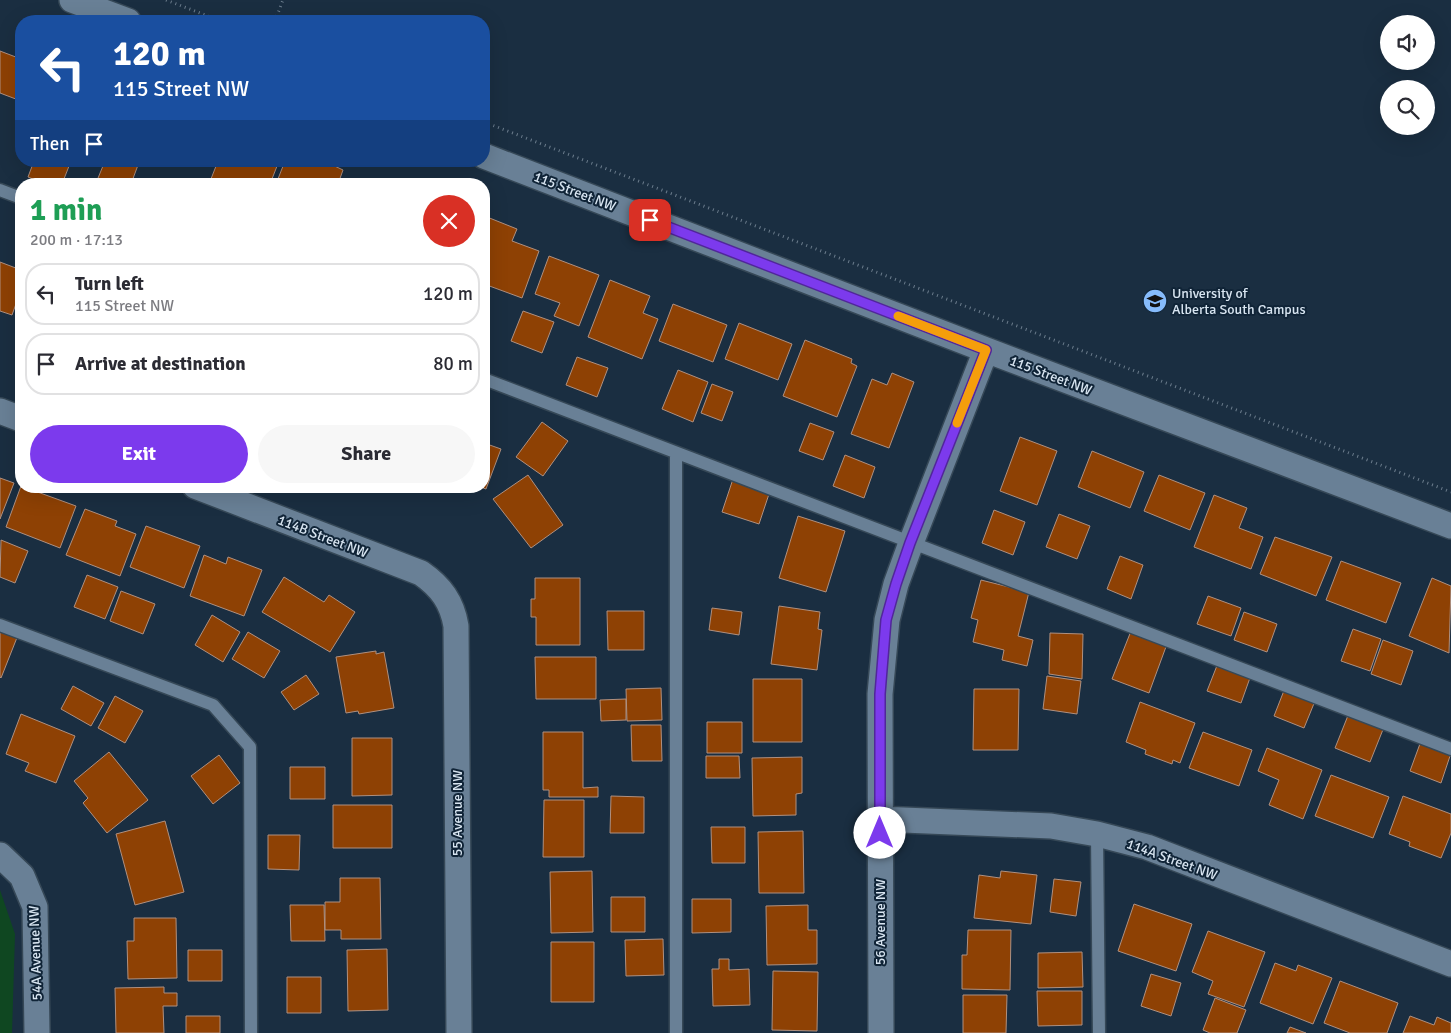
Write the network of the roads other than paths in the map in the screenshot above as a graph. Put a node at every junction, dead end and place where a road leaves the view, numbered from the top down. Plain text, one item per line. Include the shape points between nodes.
1 (72, 0) edge
2 (112, 15) edge
3 (490, 158) edge
4 (0, 190) edge
5 (15, 196) edge
6 (986, 350) junction
7 (490, 381) edge
8 (0, 411) edge
9 (15, 417) edge
10 (676, 454) junction
11 (213, 493) edge
12 (1451, 526) edge
13 (910, 543) junction
14 (445, 595) joint
15 (0, 625) edge
16 (1451, 749) edge
17 (879, 819) junction
18 (1097, 834) junction
19 (0, 855) edge
20 (1451, 964) edge
21 (37, 1033) edge
22 (251, 1033) edge
23 (459, 1033) edge
24 (676, 1033) edge
25 (881, 1033) edge
26 (1099, 1033) edge

1 - 2 street
3 - 6 street, 115 Street NW
4 - 5 lane
6 - 12 street, 115 Street NW
6 - 13 street, 56 Avenue NW
7 - 10 lane
8 - 9 street
10 - 13 lane
10 - 24 lane
11 - 14 street, 114B Street NW via 421,573
13 - 16 lane
13 - 17 street, 56 Avenue NW via 886,620 883,646
14 - 23 street, 55 Avenue NW via 453,609 456,626
15 - 22 lane via 213,705 250,747
17 - 18 street, 114A Street NW via 1051,826
17 - 25 street, 56 Avenue NW
18 - 20 street, 114A Street NW via 1147,848
18 - 26 lane
19 - 21 street, 54A Avenue NW via 22,876 35,907

